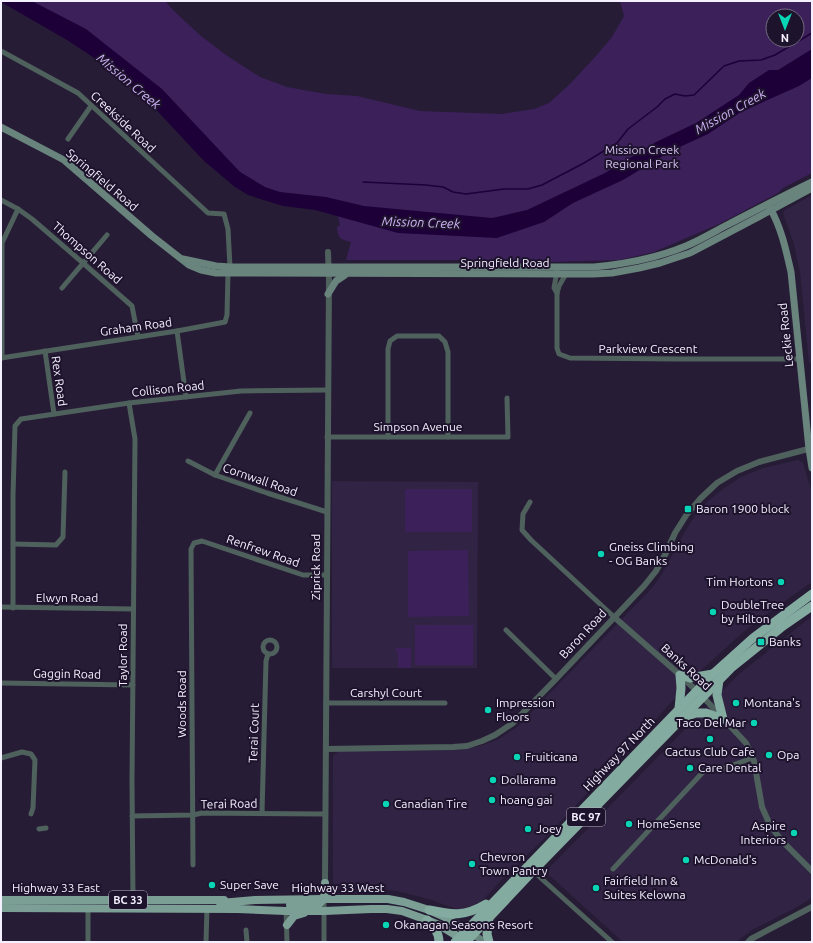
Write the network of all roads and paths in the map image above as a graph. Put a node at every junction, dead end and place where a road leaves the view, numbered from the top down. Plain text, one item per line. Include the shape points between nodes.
1 (1, 51) edge
2 (91, 106) junction
3 (1, 126) edge
4 (68, 139) dead end
5 (812, 182) edge
6 (812, 188) edge
7 (1, 200) edge
8 (769, 207) junction
9 (18, 209) junction
10 (224, 214) joint
11 (107, 235) dead end
12 (328, 252) dead end
13 (83, 263) junction
14 (229, 270) junction
15 (328, 270) junction
16 (558, 271) junction
17 (346, 274) junction
18 (566, 274) junction
19 (62, 288) dead end
20 (557, 293) junction
21 (328, 294) junction
22 (177, 331) junction
23 (138, 336) junction
24 (45, 352) junction
25 (2, 358) edge
26 (800, 359) junction
27 (328, 390) junction
28 (186, 397) junction
29 (507, 398) dead end
30 (129, 403) junction
31 (250, 413) dead end
32 (54, 414) junction
33 (327, 437) junction
34 (388, 437) junction
35 (448, 437) junction
36 (810, 448) edge
37 (188, 461) dead end
38 (812, 468) edge
39 (65, 472) dead end
40 (215, 475) junction
41 (530, 502) dead end
42 (327, 512) junction
43 (194, 543) joint
44 (13, 544) junction
45 (327, 575) junction
46 (812, 594) edge
47 (812, 606) edge
48 (1, 607) edge
49 (13, 608) junction
50 (133, 609) junction
51 (614, 617) junction
52 (506, 630) dead end
53 (268, 654) dead end
54 (680, 675) junction
55 (716, 677) junction
56 (556, 679) junction
57 (1, 683) edge
58 (133, 685) junction
59 (700, 694) junction
60 (326, 703) junction
61 (445, 703) dead end
62 (681, 713) junction
63 (723, 719) junction
64 (326, 749) junction
65 (1, 758) edge
66 (752, 758) junction
67 (262, 813) junction
68 (31, 814) dead end
69 (325, 814) junction
70 (193, 815) junction
71 (132, 816) junction
72 (46, 828) dead end
73 (39, 829) dead end
74 (535, 858) junction
75 (193, 865) dead end
76 (614, 869) dead end
77 (812, 870) edge
78 (533, 871) junction
79 (325, 883) junction
80 (306, 899) junction
81 (354, 899) junction
82 (371, 899) junction
83 (496, 899) junction
84 (1, 900) edge
85 (255, 900) junction
86 (133, 904) junction
87 (324, 905) junction
88 (812, 907) edge
89 (1, 908) edge
90 (88, 908) junction
91 (207, 908) junction
92 (238, 909) junction
93 (429, 910) junction
94 (286, 911) junction
95 (314, 911) junction
96 (490, 917) junction
97 (427, 920) junction
98 (287, 925) junction
99 (246, 930) dead end
100 (469, 932) junction
101 (461, 941) edge
102 (88, 942) edge
103 (206, 942) edge
104 (247, 942) edge
105 (287, 942) edge
106 (324, 942) edge
107 (439, 942) edge
108 (485, 942) edge
109 (489, 942) edge
110 (612, 942) edge
111 (748, 942) edge

1 - 2 street, Creekside Road via 78,94
2 - 4 street
2 - 10 street, Creekside Road via 208,213
3 - 14 main road, Springfield Road via 64,160 152,236 183,259
5 - 8 main road, Springfield Road
6 - 8 main road, Springfield Road
7 - 9 street, Thompson Road
8 - 16 main road, Springfield Road via 687,246 661,255 636,262
8 - 18 main road, Springfield Road via 690,252 660,263 612,273
8 - 26 main road, Leckie Road via 785,245 791,272
9 - 13 street, Thompson Road
9 - 25 street via 2,243
10 - 14 street, Graham Road via 228,229
11 - 13 street
12 - 15 street, Ziprick Road
13 - 19 street
13 - 23 street, Thompson Road via 132,306
14 - 15 main road, Springfield Road
14 - 22 street, Graham Road via 225,322
15 - 16 main road, Springfield Road
15 - 17 main road, Springfield Road
15 - 21 street, Ziprick Road
16 - 17 main road, Springfield Road
16 - 18 main road, Springfield Road
16 - 20 street, Parkview Crescent via 554,288
17 - 21 main road via 336,280
18 - 20 street, Parkview Crescent
20 - 26 street, Parkview Crescent via 557,348 559,354 570,358
21 - 27 street, Ziprick Road
22 - 23 street, Graham Road
22 - 28 street
23 - 24 street, Graham Road
24 - 25 street, Graham Road
24 - 32 street, Rex Road
26 - 36 main road, Leckie Road
27 - 28 street, Collison Road via 241,391
27 - 33 street, Ziprick Road
28 - 30 street, Collison Road
29 - 35 street, Simpson Avenue via 508,437
30 - 32 street, Collison Road
30 - 50 street, Taylor Road via 135,439
31 - 40 street
32 - 44 street, Collison Road via 21,419 15,426
33 - 34 street, Simpson Avenue
33 - 42 street, Ziprick Road
34 - 35 street, Simpson Avenue
34 - 35 street via 390,341 397,336 439,336 445,342 448,352
36 - 38 main road, Leckie Road
36 - 51 street, Baron Road via 759,462 717,483 687,514 656,571
37 - 40 street, Cornwall Road
39 - 44 street via 63,538 56,546
40 - 42 street, Cornwall Road
41 - 51 street, Banks Road via 523,514 522,530
42 - 45 street, Ziprick Road
43 - 45 street, Renfrew Road via 210,543 304,575
43 - 70 street, Woods Road via 191,549
44 - 49 street
45 - 60 street, Ziprick Road
46 - 55 highway, Highway 97 North / BC 97 via 753,638
47 - 55 highway, Highway 97 North / BC 97
48 - 49 street, Elwyn Road
49 - 50 street, Elwyn Road
50 - 58 street, Taylor Road
51 - 54 street, Banks Road
51 - 56 street, Baron Road
52 - 56 street
53 - 67 street, Terai Court
54 - 55 highway via 690,678
54 - 59 street, Banks Road
54 - 62 highway
55 - 59 highway, Highway 97 North / BC 97
55 - 63 highway
56 - 64 street, Baron Road via 513,723 495,735 467,746
57 - 58 street, Gaggin Road
58 - 71 street, Taylor Road
59 - 62 highway, Highway 97 North / BC 97
59 - 63 street, Banks Road
60 - 61 street, Carshyl Court
60 - 64 street, Ziprick Road
62 - 63 highway via 706,713
62 - 74 highway, Highway 97 North / BC 97
62 - 78 highway, Highway 97 North / BC 97
63 - 66 street, Banks Road via 746,744
64 - 69 street, Ziprick Road
65 - 68 street via 22,752 31,754 35,760
66 - 76 street via 725,768 704,771
66 - 77 street, Banks Road via 762,807 770,825 781,840
67 - 69 street, Terai Road
67 - 70 street, Terai Road
69 - 79 street, Ziprick Road
70 - 71 street, Terai Road
70 - 75 street, Woods Road
71 - 86 street, Taylor Road
72 - 73 street
74 - 78 highway
74 - 83 highway, Highway 97 North / BC 97
78 - 96 highway, Highway 97 North / BC 97
78 - 110 street
79 - 80 main road via 318,893
79 - 81 main road via 331,892
79 - 87 main road
80 - 85 main road, Highway 33 West / BC 33
80 - 87 main road, Highway 33 West / BC 33
81 - 82 main road, Highway 33 West / BC 33
81 - 87 main road, Highway 33 West / BC 33
82 - 87 main road
82 - 93 main road, Highway 33 West / BC 33 via 404,902
83 - 93 highway via 464,914
83 - 100 highway, Highway 97 North / BC 97
84 - 86 main road, Highway 33 East / BC 33
85 - 86 main road, Highway 33 East / BC 33
85 - 91 main road, Highway 33 West / BC 33 via 214,904
86 - 90 main road, Highway 33 West / BC 33
86 - 91 main road, Highway 33 West / BC 33
87 - 92 main road via 278,905
87 - 94 main road via 295,907
87 - 95 main road, Highway 33 West / BC 33
87 - 97 main road, Highway 33 West / BC 33 via 402,911
87 - 106 street
88 - 111 street
89 - 90 main road, Highway 33 West / BC 33
90 - 102 street
91 - 92 main road, Highway 33 West / BC 33
91 - 103 street
92 - 94 main road, Highway 33 West / BC 33
93 - 100 main road, Highway 33 West / BC 33
94 - 95 main road, Highway 33 West / BC 33
94 - 98 street
95 - 98 main road via 294,916
96 - 100 highway, Highway 97 North / BC 97
96 - 109 highway via 487,934
97 - 101 main road, Highway 33 West / BC 33 via 441,926
97 - 107 highway via 436,929
98 - 105 street
99 - 104 street
100 - 101 highway, Highway 97 North / BC 97
100 - 108 main road, BC 33

